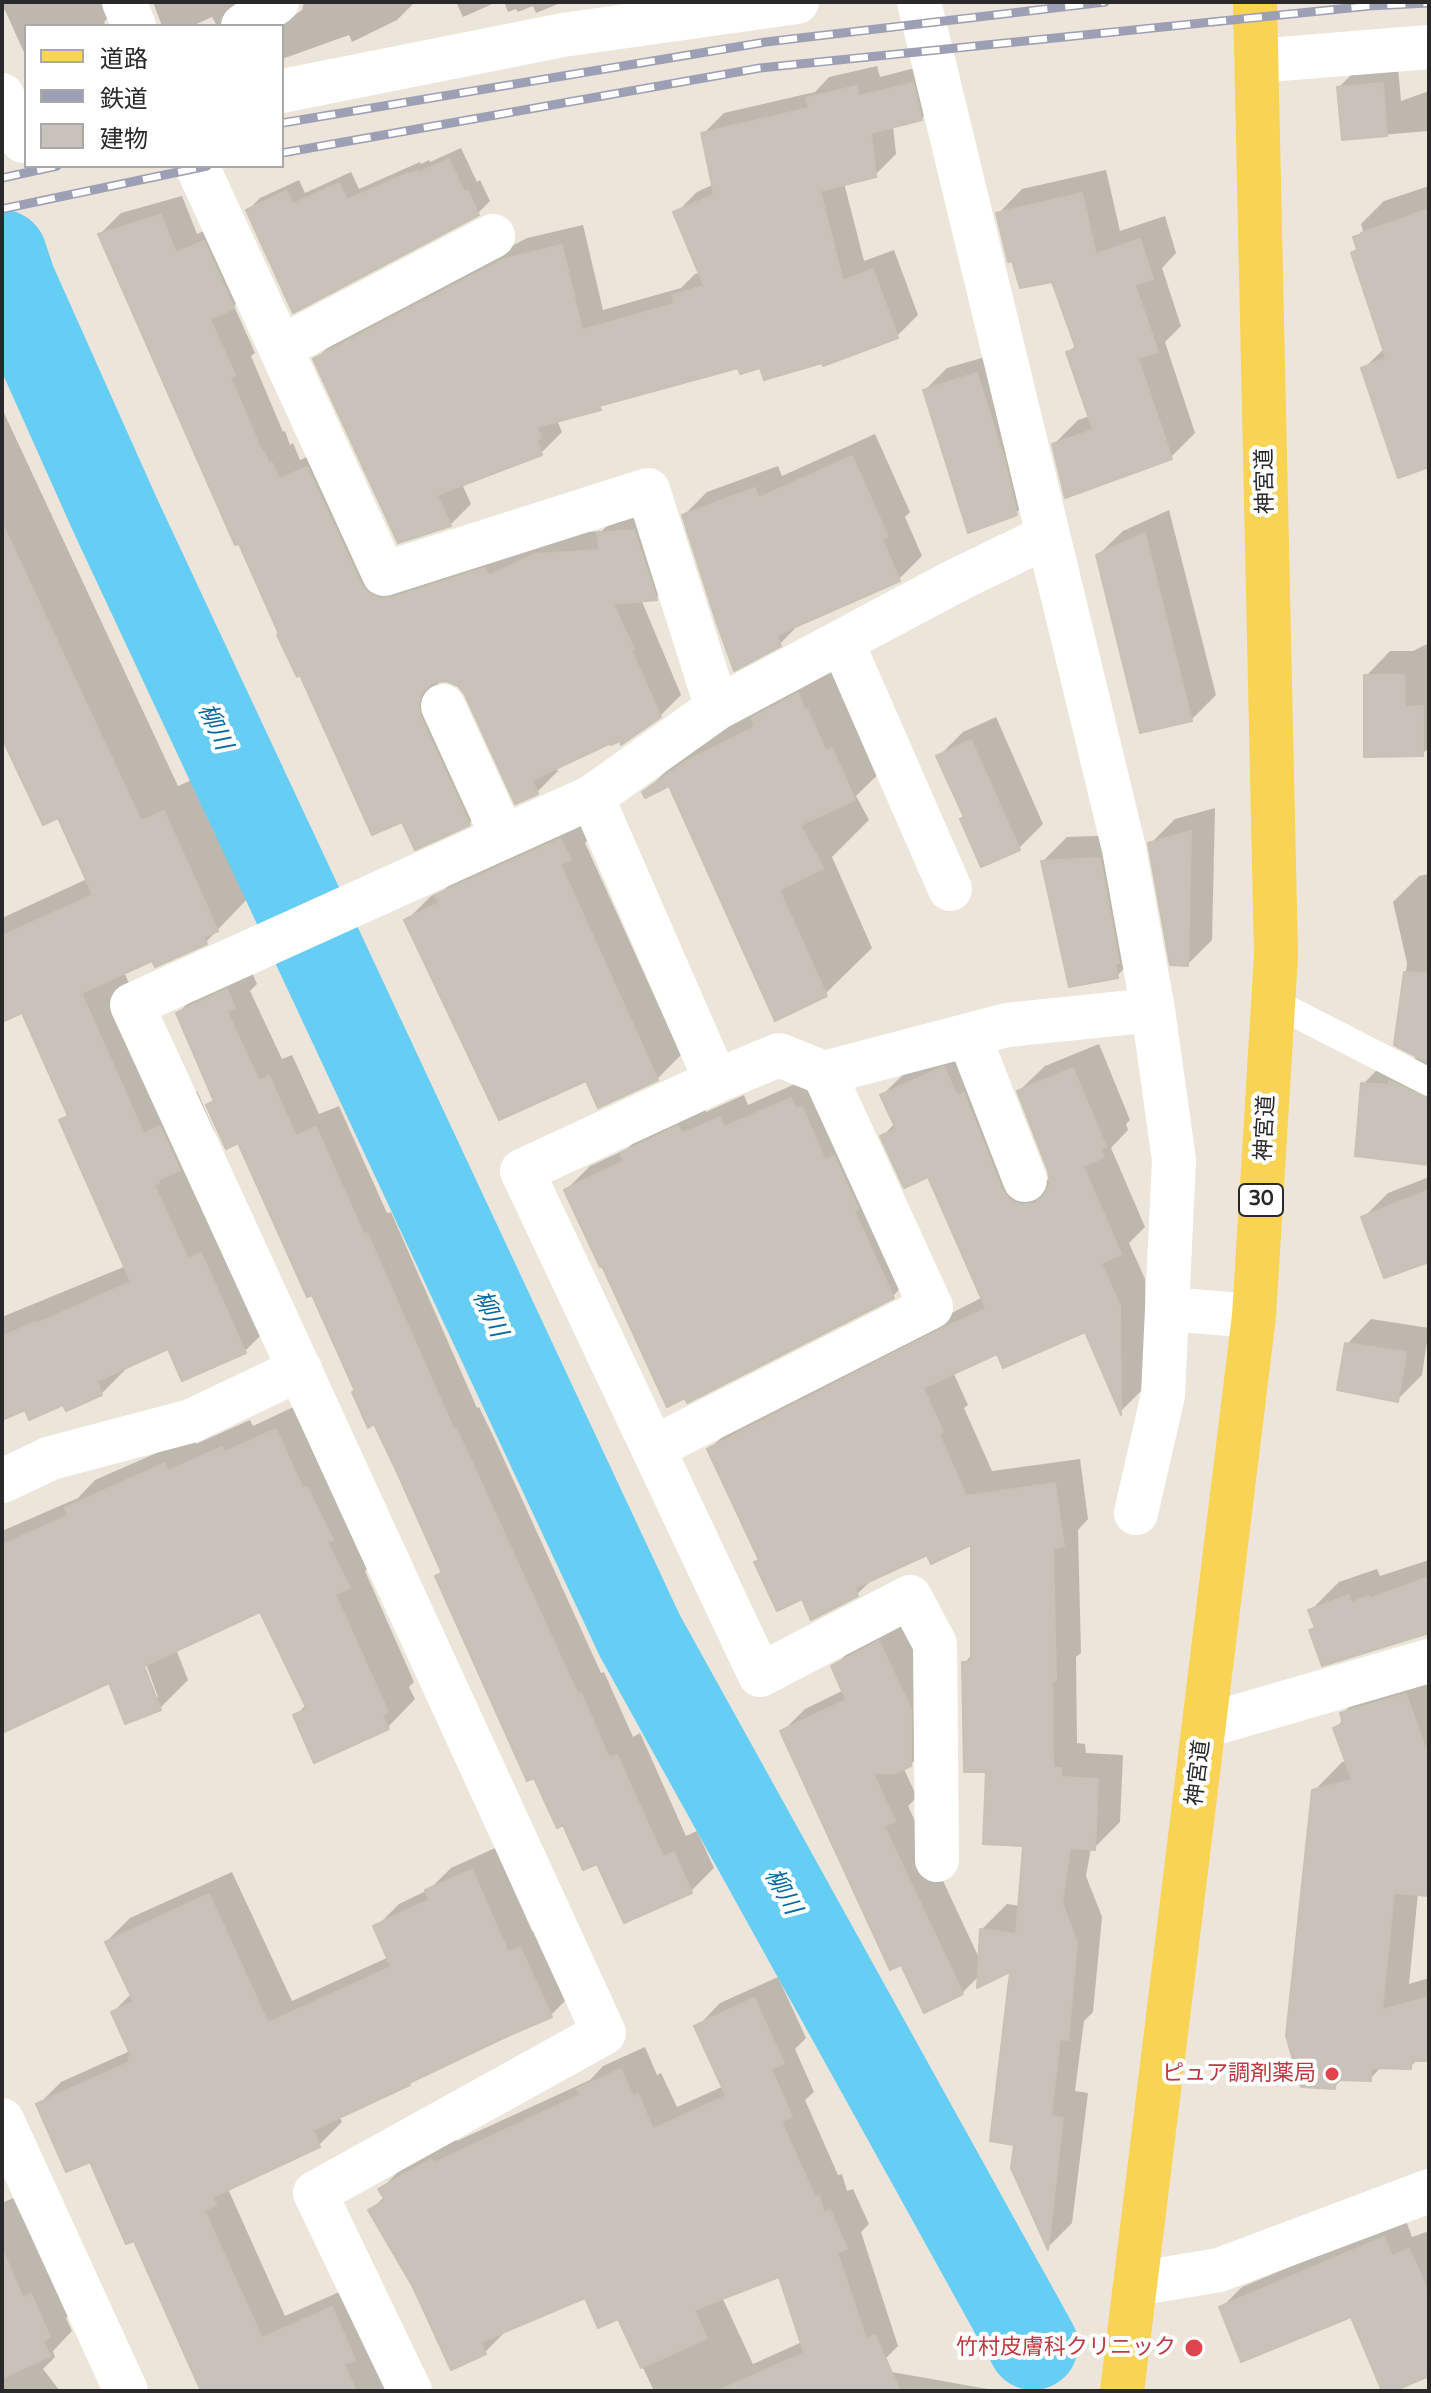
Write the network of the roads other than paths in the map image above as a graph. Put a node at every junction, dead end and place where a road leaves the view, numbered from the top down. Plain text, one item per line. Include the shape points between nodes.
1 (124, 2) edge
2 (277, 2) edge
3 (797, 2) edge
4 (919, 2) edge
5 (1255, 2) edge
6 (133, 24) edge
7 (246, 24) edge
8 (1429, 47) edge
9 (1256, 61) junction
10 (284, 91) edge
11 (2, 95) edge
12 (17, 142) edge
13 (198, 168) edge
14 (493, 236) dead end
15 (280, 348) junction
16 (1048, 536) junction
17 (842, 642) junction
18 (443, 706) dead end
19 (717, 708) junction
20 (592, 797) junction
21 (503, 837) junction
22 (950, 889) dead end
23 (1273, 1002) junction
24 (1153, 1010) junction
25 (969, 1036) junction
26 (824, 1073) junction
27 (716, 1081) junction
28 (1429, 1082) edge
29 (1025, 1180) dead end
30 (1167, 1309) junction
31 (1254, 1316) junction
32 (300, 1369) junction
33 (653, 1448) junction
34 (2, 1481) edge
35 (1136, 1513) dead end
36 (1429, 1661) edge
37 (1205, 1726) junction
38 (937, 1860) dead end
39 (2, 2120) edge
40 (1429, 2191) edge
41 (1135, 2284) junction
42 (126, 2391) edge
43 (410, 2391) edge
44 (1122, 2391) edge

1 - 6 street
2 - 7 street
3 - 10 street via 563,35
4 - 16 street
5 - 9 main road, 神宮道 / 30
8 - 9 street
9 - 23 main road, 神宮道 / 30
11 - 12 street
13 - 15 street
14 - 15 street
15 - 19 street via 384,574 648,490
16 - 17 street
16 - 24 street via 1124,849
17 - 19 street
17 - 22 street
18 - 21 street
19 - 20 street
20 - 21 street
20 - 27 street
21 - 32 street via 132,1005
23 - 28 lane
23 - 31 main road, 神宮道 / 30
24 - 25 street via 1007,1025
24 - 30 street via 1174,1160
25 - 26 street
25 - 29 street
26 - 27 street via 779,1055
26 - 33 street via 931,1307
27 - 33 street via 522,1171
30 - 31 street
30 - 35 street via 1163,1395
31 - 37 main road, 神宮道 / 30
32 - 34 street via 191,1421 51,1458
32 - 43 street via 604,2033 315,2193
33 - 38 street via 760,1675 910,1597 935,1644
36 - 37 street
37 - 41 main road, 神宮道 / 30
39 - 42 street
40 - 41 street via 1219,2270
41 - 44 main road, 神宮道 / 30

